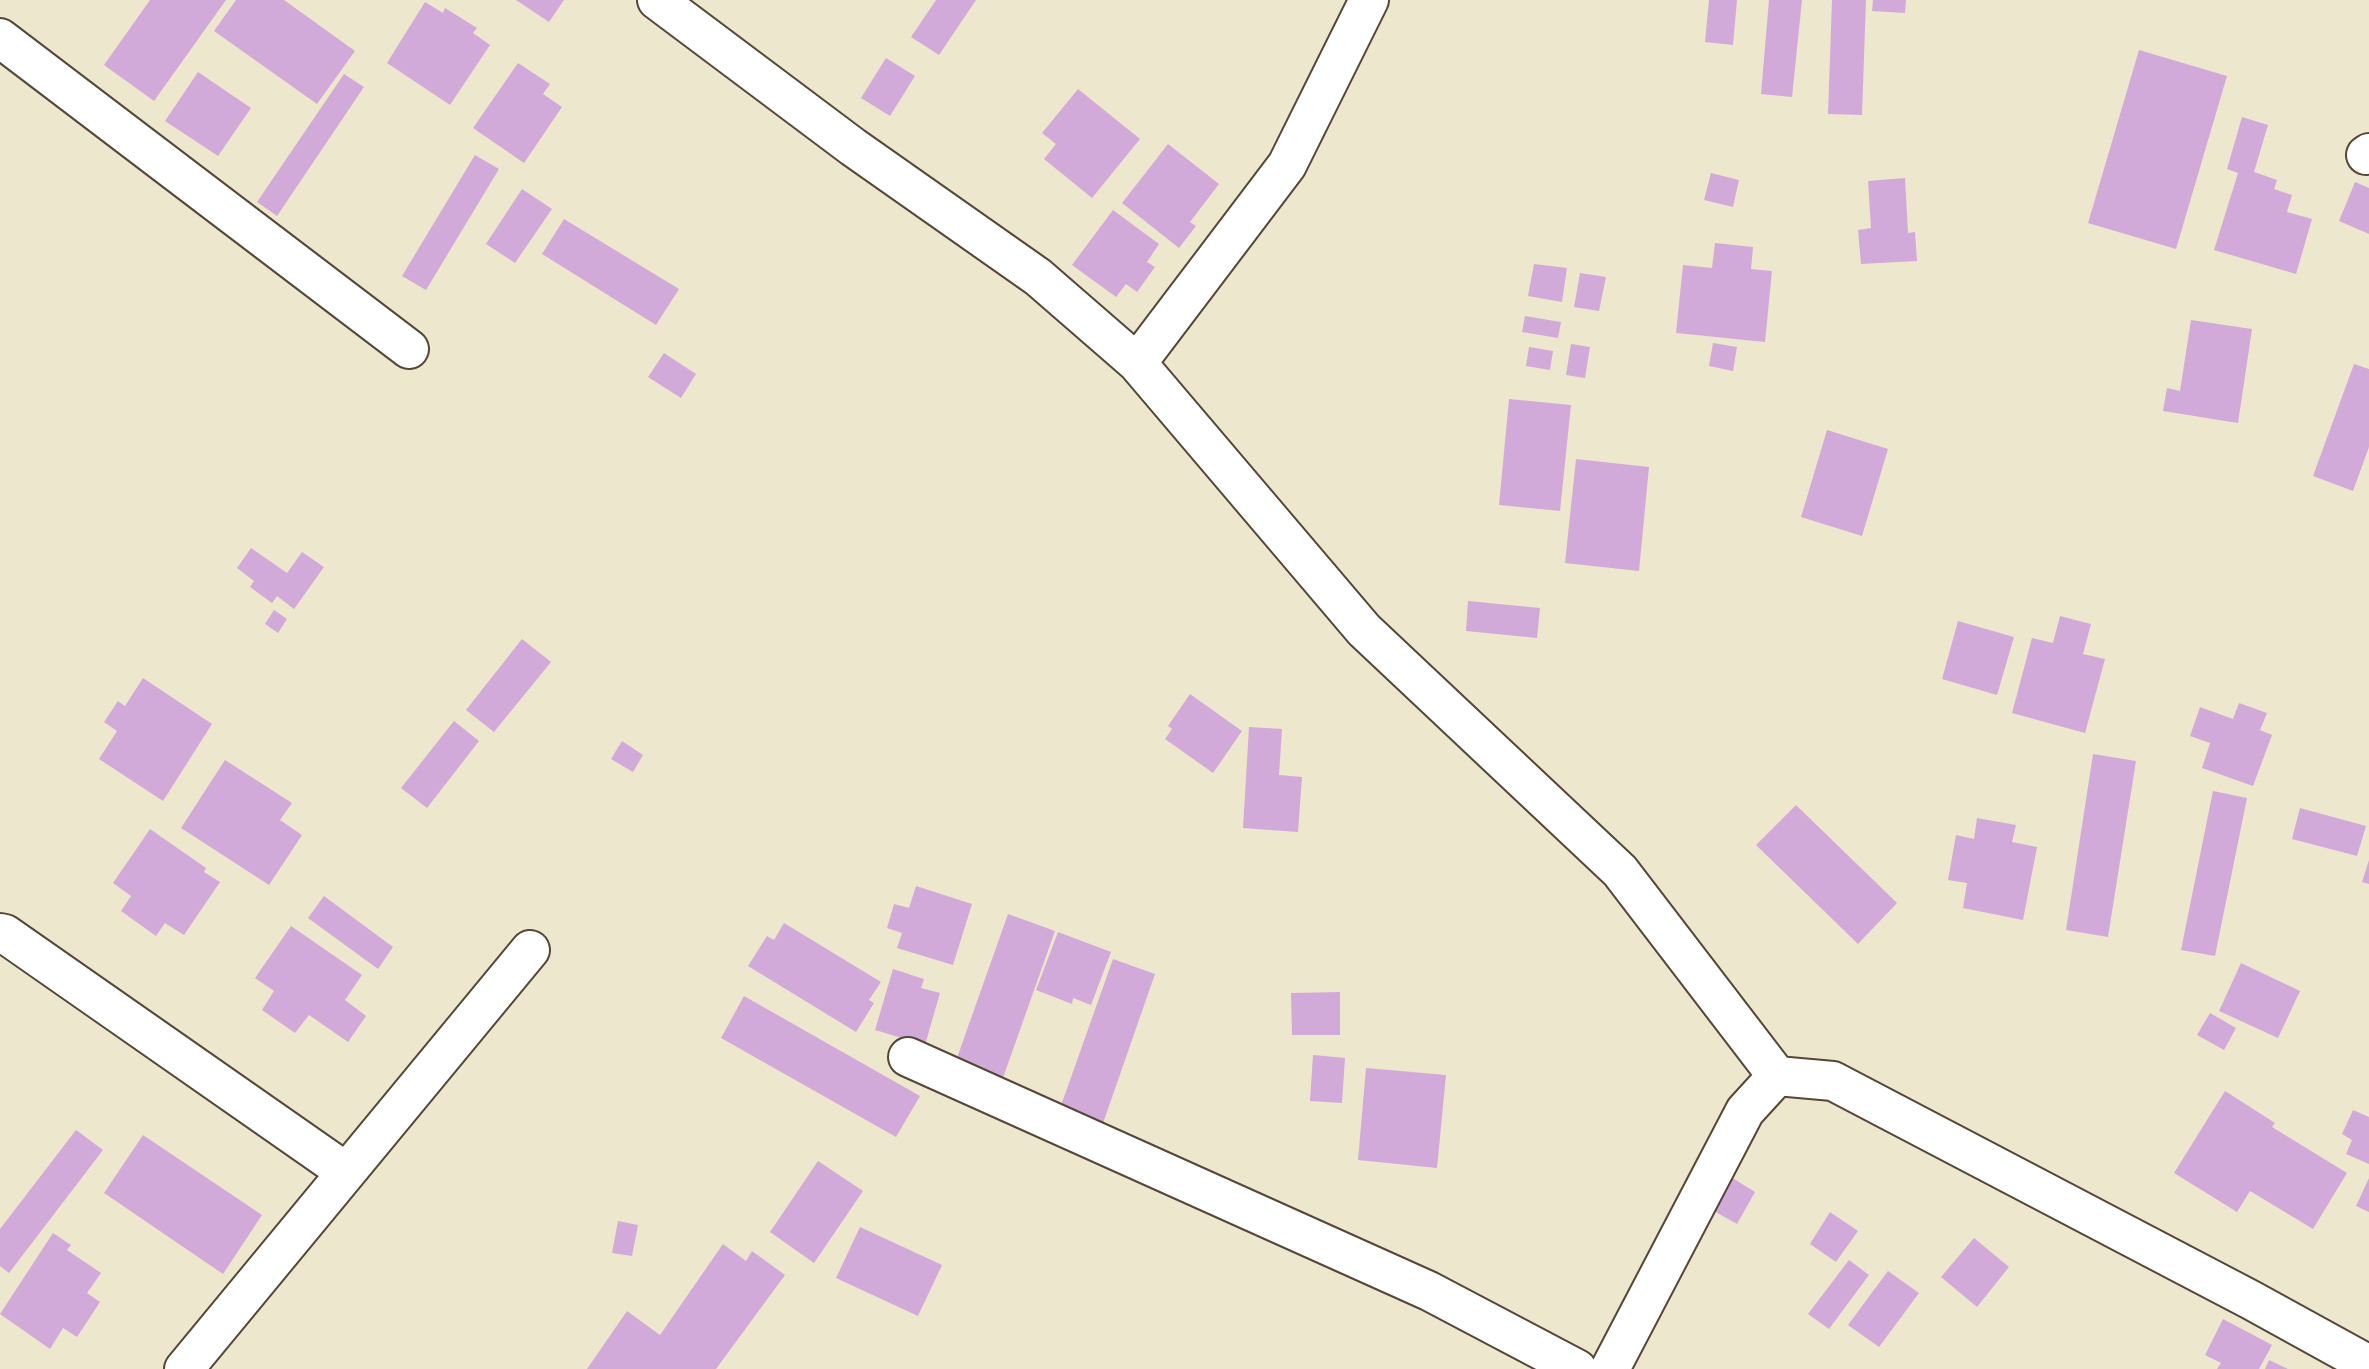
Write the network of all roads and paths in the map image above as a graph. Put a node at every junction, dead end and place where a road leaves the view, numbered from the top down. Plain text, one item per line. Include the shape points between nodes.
1 (657, 0) edge
2 (1369, 0) edge
3 (0, 38) edge
4 (409, 349) dead end
5 (1137, 363) junction
6 (0, 933) edge
7 (530, 950) dead end
8 (908, 1057) dead end
9 (1777, 1076) junction
10 (346, 1172) junction
11 (2369, 1365) edge
12 (184, 1369) edge
13 (1577, 1369) edge
14 (1610, 1369) edge

1 - 5 street via 1038,277
2 - 5 street via 1287,165
3 - 4 street
5 - 9 street via 1364,630 1620,871
6 - 10 street
7 - 10 street
8 - 13 street via 1429,1291
9 - 11 street via 1833,1082
9 - 14 street via 1745,1111
10 - 12 street

